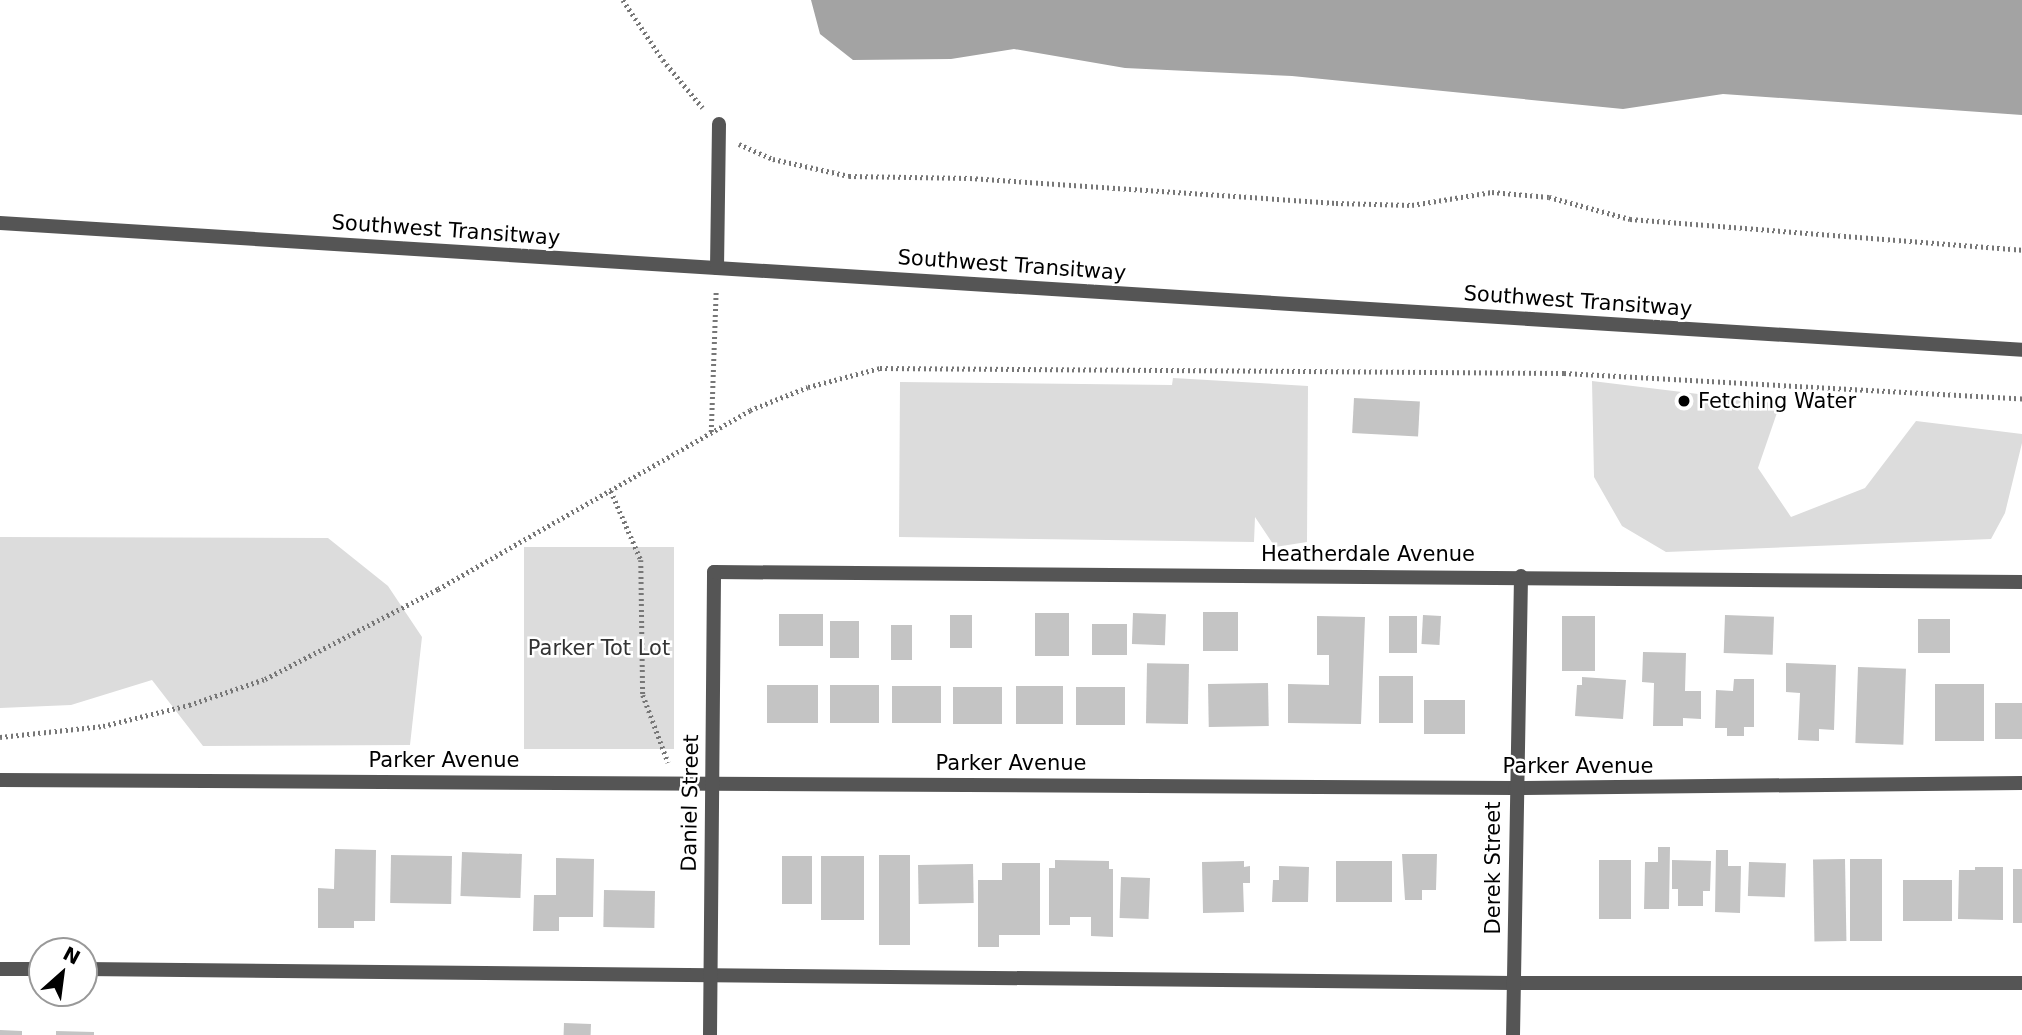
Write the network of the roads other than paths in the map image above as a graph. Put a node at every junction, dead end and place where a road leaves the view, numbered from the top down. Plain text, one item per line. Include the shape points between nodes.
1 (719, 124) road end
2 (0, 223) edge
3 (717, 268) junction
4 (2022, 349) edge
5 (714, 572) joint
6 (1521, 576) junction
7 (2022, 582) edge
8 (0, 780) edge
9 (711, 782) junction
10 (2022, 783) edge
11 (1515, 788) junction
12 (0, 969) edge
13 (28, 969) edge
14 (98, 969) edge
15 (710, 973) junction
16 (2022, 983) edge
17 (1513, 984) junction
18 (710, 1035) edge
19 (1513, 1035) edge

1 - 3 street
2 - 3 street, Southwest Transitway
3 - 4 street, Southwest Transitway
5 - 6 street, Heatherdale Avenue
5 - 9 street, Daniel Street
6 - 7 street, Heatherdale Avenue
6 - 11 street, Derek Street
8 - 9 street, Parker Avenue
9 - 11 street, Parker Avenue
9 - 15 street, Daniel Street
10 - 11 street, Parker Avenue
11 - 17 street, Derek Street
12 - 13 street
14 - 15 street
15 - 17 street
15 - 18 street, Daniel Street
16 - 17 street
17 - 19 street, Derek Street

